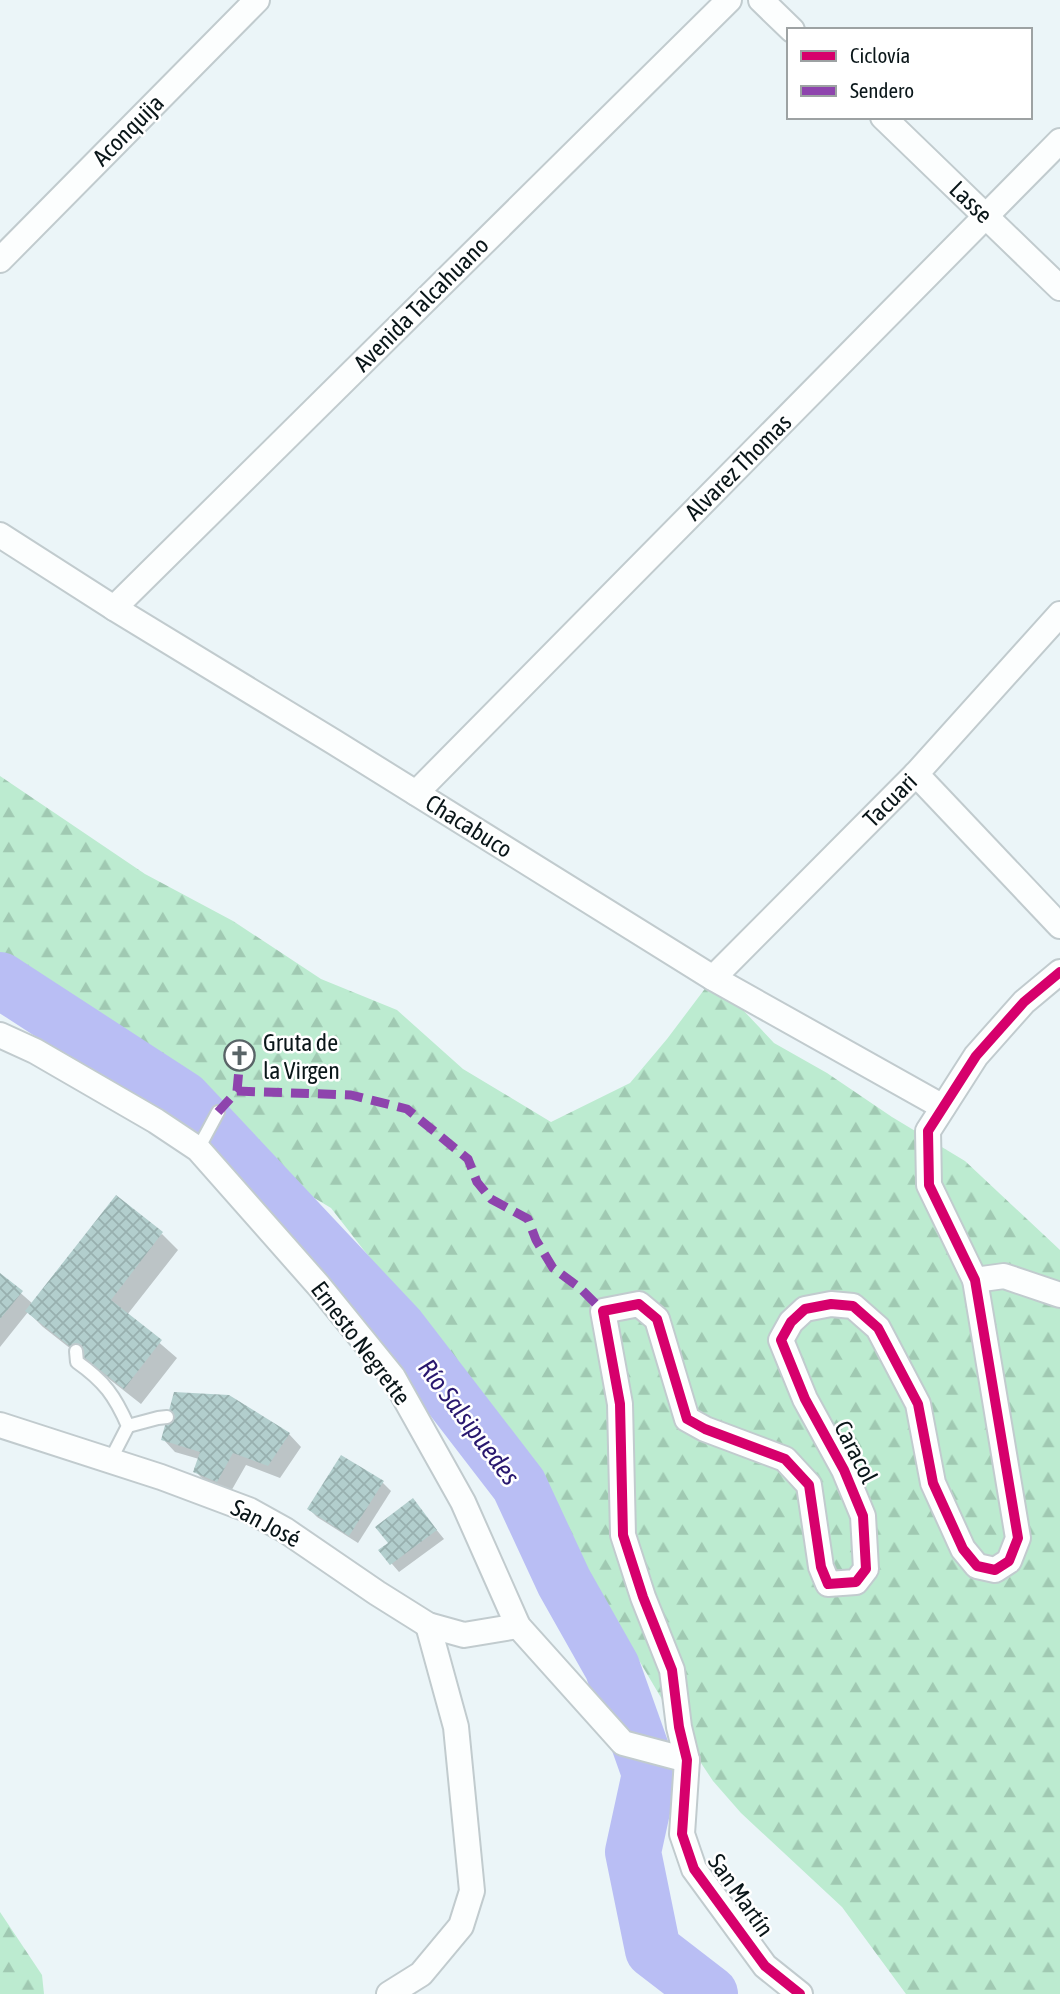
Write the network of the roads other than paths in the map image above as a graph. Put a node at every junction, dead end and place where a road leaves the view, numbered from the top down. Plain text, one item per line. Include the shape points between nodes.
1 (257, 0) edge
2 (729, 0) edge
3 (761, 0) edge
4 (790, 28) edge
5 (885, 119) edge
6 (1060, 141) edge
7 (986, 216) junction
8 (0, 260) edge
9 (1060, 288) edge
10 (0, 535) edge
11 (114, 608) junction
12 (1060, 614) edge
13 (916, 774) junction
14 (416, 793) junction
15 (1060, 926) edge
16 (1060, 972) edge
17 (713, 978) junction
18 (0, 1035) edge
19 (943, 1107) junction
20 (218, 1112) dead end
21 (198, 1149) junction
22 (975, 1280) junction
23 (1060, 1295) edge
24 (76, 1351) dead end
25 (167, 1417) dead end
26 (0, 1425) edge
27 (128, 1426) junction
28 (110, 1461) junction
29 (428, 1625) junction
30 (518, 1626) junction
31 (687, 1760) junction
32 (389, 1994) edge
33 (800, 1994) edge

1 - 8 street, Aconquija
2 - 11 street, Avenida Talcahuano
3 - 4 street
5 - 7 street, Lasse
6 - 7 street, Alvarez Thomas
7 - 9 street, Lasse
7 - 14 street, Alvarez Thomas
10 - 11 street, Chacabuco
11 - 14 street, Chacabuco
12 - 13 street, Tacuari
13 - 15 street
13 - 17 street, Tacuari
14 - 17 street, Chacabuco
16 - 19 street, Caracol via 1024,1002 976,1056
17 - 19 street, Chacabuco
18 - 21 street, Ernesto Negrette via 35,1051
19 - 22 street, Caracol via 928,1131 929,1185
20 - 21 lane
21 - 30 street, Ernesto Negrette via 393,1377 463,1502
22 - 23 street via 1004,1276
22 - 31 street, Caracol via 1018,1538 1009,1561 995,1570 977,1566 962,1549 933,1483 918,1405 878,1328 853,1306 831,1304 805,1309 781,1340 863,1516 866,1569 856,1582 828,1584 821,1567 809,1485 785,1459 687,1419 657,1319 639,1304 603,1311 621,1404 623,1535 672,1670
24 - 27 lane via 77,1362 99,1377
25 - 27 lane
26 - 28 street, San José
27 - 28 lane
28 - 29 street, San José via 249,1510
29 - 30 street, San José via 464,1635
29 - 32 street via 456,1727 472,1891 461,1926 421,1974
30 - 31 street, Ernesto Negrette via 623,1743
31 - 33 street, San Martín via 682,1834 694,1869 765,1966

